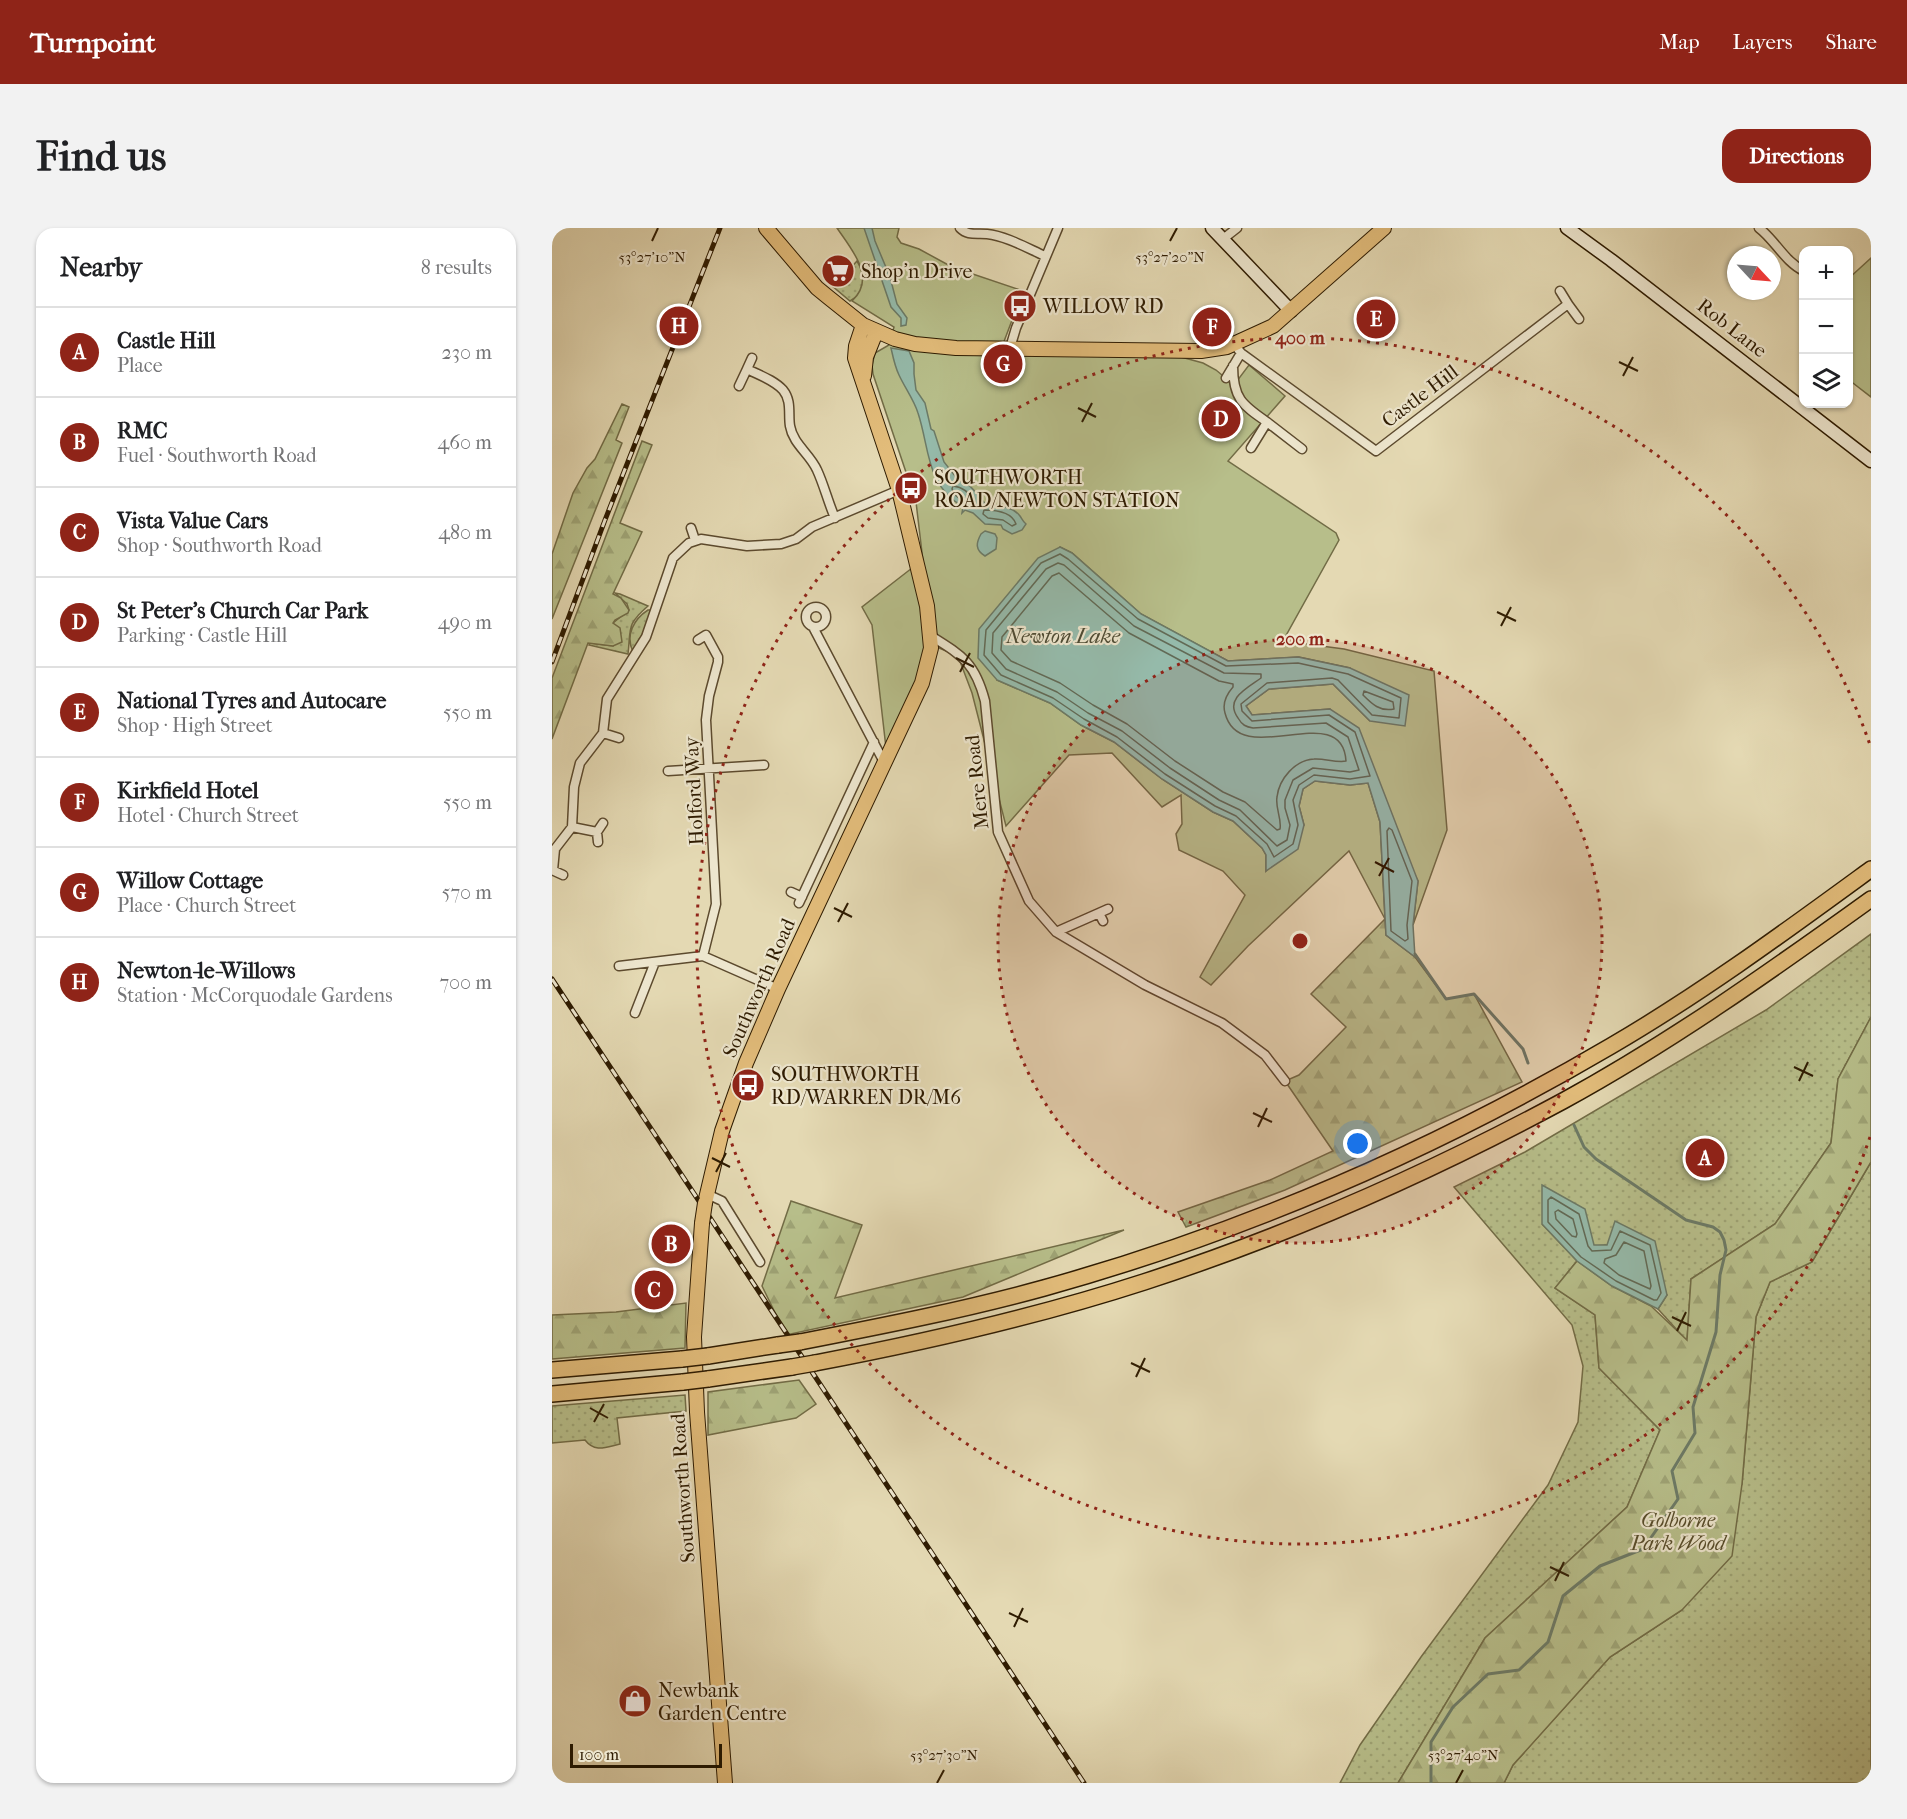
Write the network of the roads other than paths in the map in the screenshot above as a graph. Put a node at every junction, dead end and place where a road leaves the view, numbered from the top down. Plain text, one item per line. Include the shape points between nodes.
1 (766, 228) edge
2 (960, 228) edge
3 (1058, 228) edge
4 (1212, 228) edge
5 (1237, 228) edge
6 (1384, 228) edge
7 (1567, 228) edge
8 (1759, 228) edge
9 (1223, 239) junction
10 (1045, 256) junction
11 (1799, 268) edge
12 (1560, 291) dead end
13 (1568, 304) junction
14 (1291, 311) junction
15 (1579, 318) dead end
16 (870, 328) junction
17 (1010, 348) junction
18 (1238, 349) junction
19 (752, 358) dead end
20 (1233, 366) junction
21 (747, 369) junction
22 (1226, 378) dead end
23 (739, 386) dead end
24 (1267, 422) junction
25 (1251, 448) dead end
26 (1302, 449) dead end
27 (1871, 461) edge
28 (899, 490) junction
29 (834, 518) junction
30 (691, 528) dead end
31 (695, 540) junction
32 (736, 545) junction
33 (735, 557) dead end
34 (813, 627) dead end
35 (931, 636) junction
36 (698, 640) dead end
37 (596, 694) dead end
38 (607, 699) junction
39 (603, 733) junction
40 (620, 738) dead end
41 (874, 742) junction
42 (885, 764) junction
43 (764, 765) dead end
44 (709, 768) junction
45 (668, 771) dead end
46 (603, 823) dead end
47 (572, 827) junction
48 (597, 832) junction
49 (598, 842) dead end
50 (1871, 869) edge
51 (552, 870) edge
52 (563, 875) dead end
53 (791, 892) dead end
54 (1871, 899) edge
55 (1103, 914) dead end
56 (1056, 932) junction
57 (703, 956) junction
58 (655, 962) junction
59 (619, 966) dead end
60 (778, 989) junction
61 (634, 1013) dead end
62 (1285, 1081) dead end
63 (706, 1198) junction
64 (760, 1262) dead end
65 (552, 1370) edge
66 (552, 1394) edge
67 (725, 1783) edge

1 - 16 main road via 817,288
2 - 10 street via 975,235 1000,238
3 - 10 street
4 - 9 street
5 - 9 street
6 - 14 main road
7 - 27 street, Rob Lane
8 - 11 street
9 - 14 street
10 - 17 street
12 - 13 street
13 - 15 street
13 - 18 street, Castle Hill via 1376,451
14 - 18 main road
16 - 17 main road via 915,344
16 - 28 main road, Southworth Road via 858,339 857,365
17 - 18 main road
18 - 20 street
19 - 21 street
20 - 22 street
20 - 24 street via 1236,390 1243,405
21 - 23 street
21 - 29 street via 774,382 784,392 790,427 817,469
24 - 25 street
24 - 26 street
28 - 29 street
28 - 35 main road, Southworth Road
29 - 32 street via 781,544
30 - 31 street
31 - 32 street
31 - 38 street via 673,558 646,637
32 - 33 street
34 - 41 street
35 - 42 main road, Southworth Road via 924,677
35 - 56 street, Mere Road via 966,660 980,681 998,831 1029,902
36 - 44 street, Holford Way via 706,635 718,657 706,720
37 - 38 street
38 - 39 street
39 - 40 street
39 - 47 street via 586,754 577,774
41 - 42 street
41 - 53 street via 801,900
42 - 60 main road, Southworth Road
43 - 44 street
44 - 45 street
44 - 57 street, Holford Way via 716,904
46 - 48 street
47 - 48 street
47 - 51 street via 555,849
48 - 49 street
50 - 65 highway, bridge via 1736,967 1611,1046 1442,1137 1320,1192 1216,1232 1044,1288 889,1325 708,1356
51 - 52 street
54 - 66 highway, bridge via 1749,986 1555,1105 1402,1181 1306,1223 1145,1282 959,1334 792,1367
55 - 56 street
56 - 62 street, Mere Road via 1145,985 1222,1023 1265,1055
57 - 58 street
57 - 60 street
58 - 59 street
58 - 61 street
60 - 63 main road, Southworth Road via 731,1104
63 - 64 street via 722,1202
63 - 67 main road, Southworth Road, bridge via 694,1336

